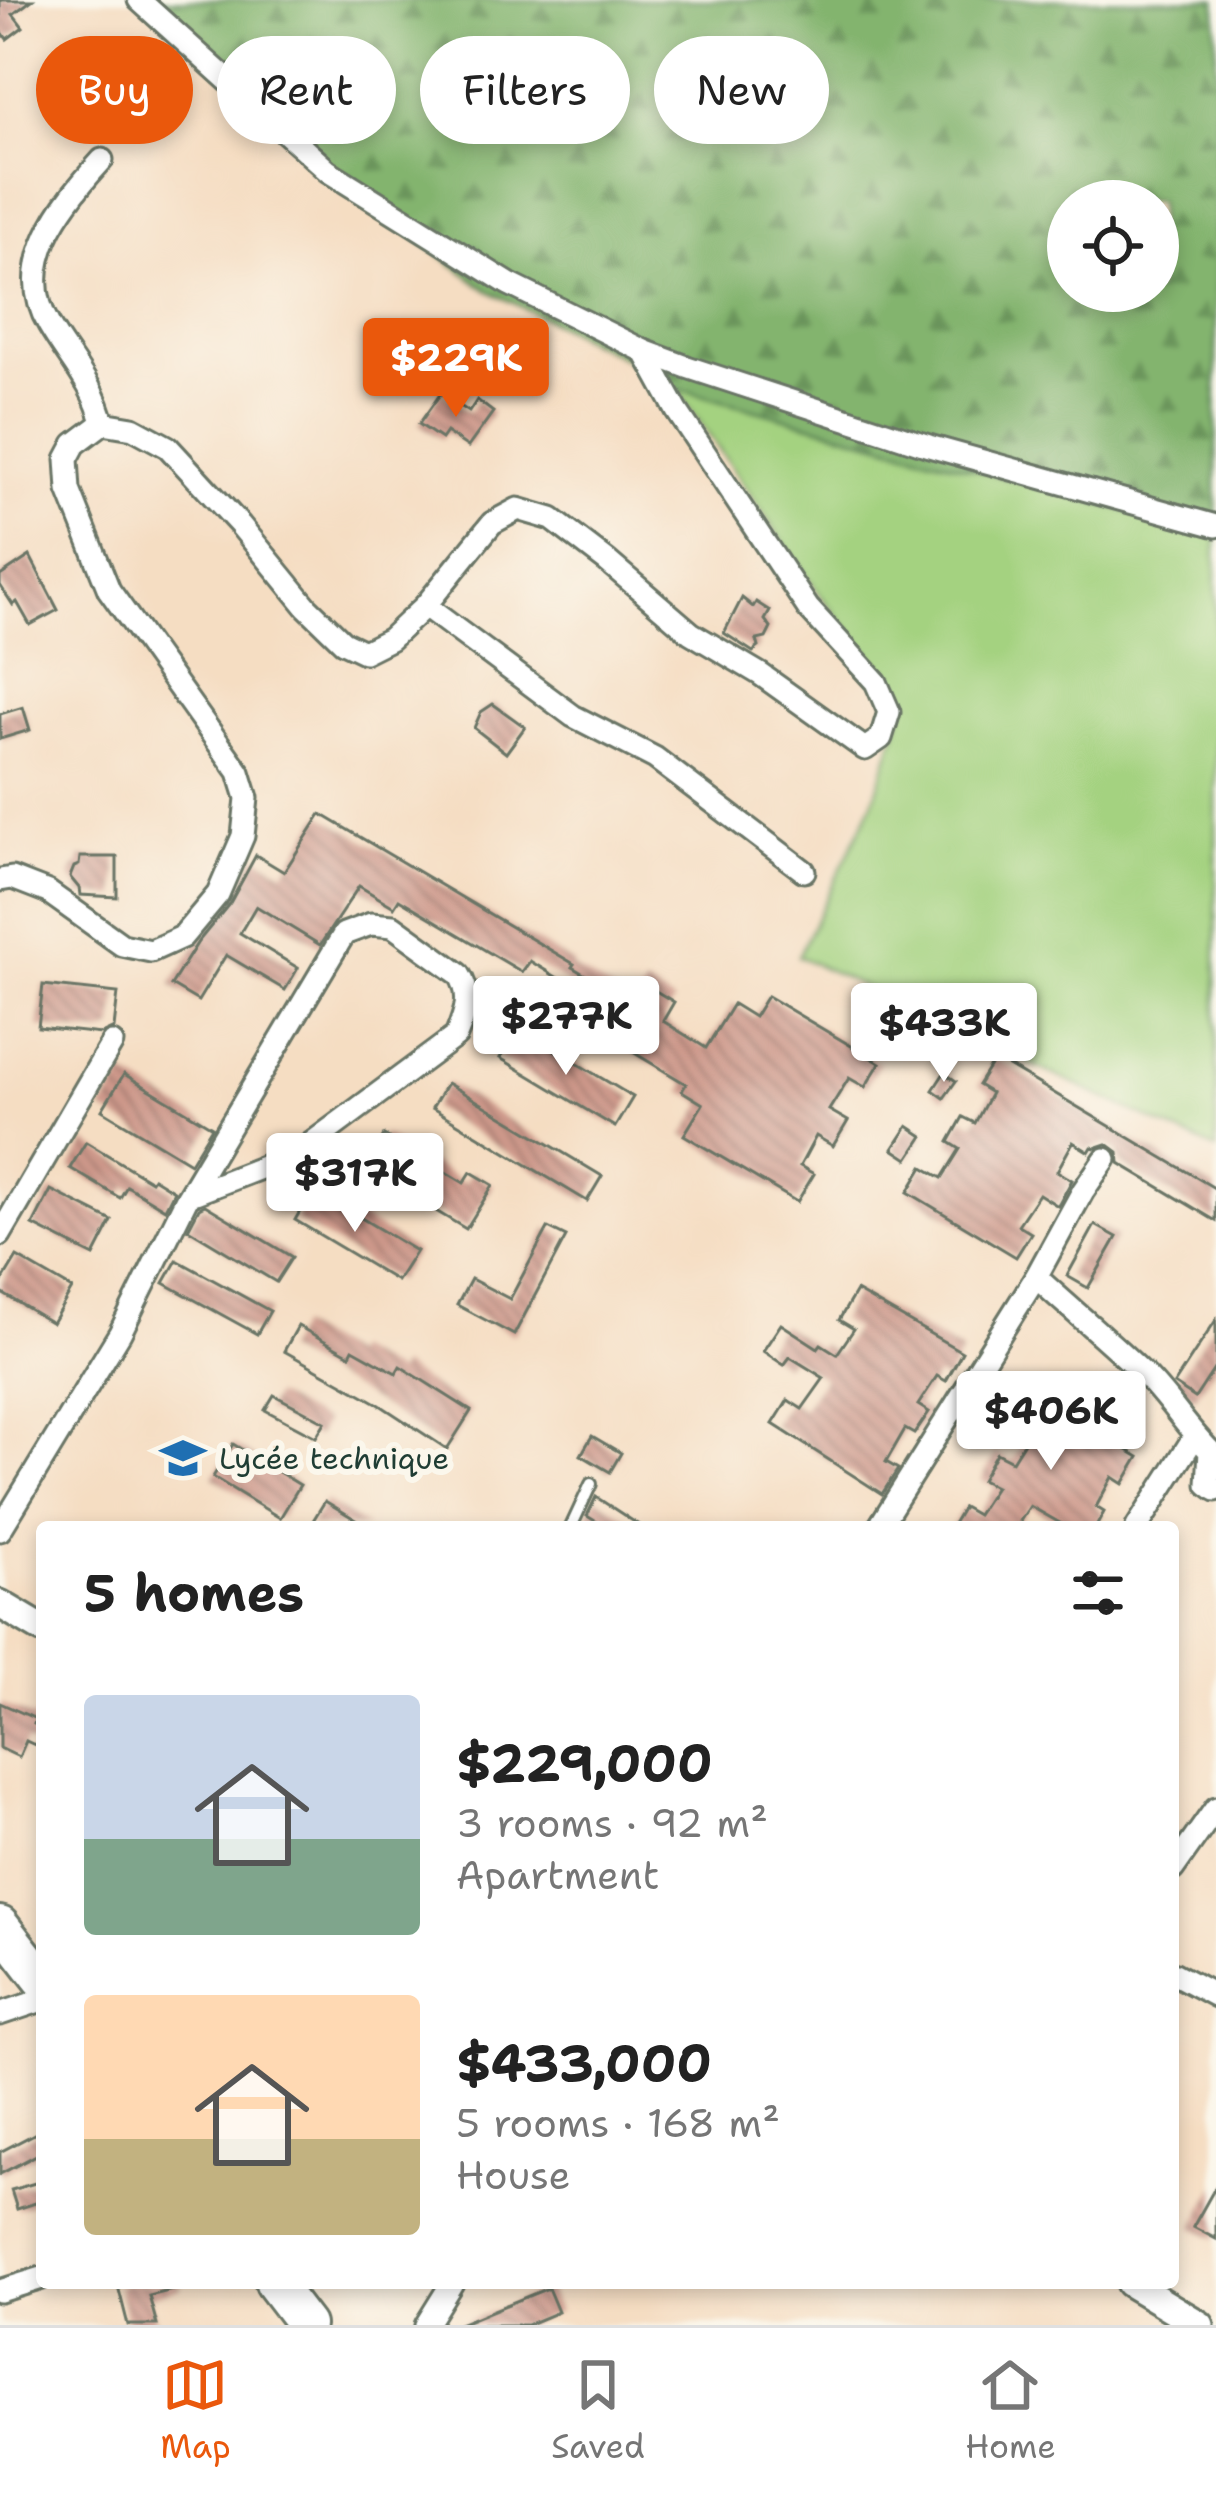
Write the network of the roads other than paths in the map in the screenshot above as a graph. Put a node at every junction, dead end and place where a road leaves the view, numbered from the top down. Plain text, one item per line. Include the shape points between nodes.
1 (139, 0) edge
2 (102, 160) dead end
3 (644, 351) junction
4 (103, 423) junction
5 (1216, 526) edge
6 (425, 606) junction
7 (804, 871) dead end
8 (0, 880) edge
9 (112, 1043) dead end
10 (1105, 1159) dead end
11 (188, 1196) junction
12 (0, 1235) edge
13 (1036, 1277) junction
14 (1196, 1436) junction
15 (591, 1484) dead end
16 (1216, 1490) edge
17 (574, 1521) edge
18 (883, 1521) edge
19 (1141, 1521) edge
20 (0, 1530) edge
21 (0, 1604) edge
22 (36, 1625) edge
23 (1216, 1808) edge
24 (1179, 1860) edge
25 (0, 1924) edge
26 (36, 1971) edge
27 (1179, 1975) edge
28 (1216, 1996) edge
29 (36, 2002) edge
30 (0, 2014) edge
31 (36, 2280) edge
32 (279, 2289) edge
33 (448, 2289) edge
34 (1140, 2289) edge
35 (0, 2290) edge
36 (306, 2325) edge
37 (426, 2325) edge
38 (1200, 2325) edge

1 - 3 street via 328,171 509,284
2 - 4 street via 45,237 34,277 46,321 98,399
3 - 5 street via 929,446
3 - 6 street via 808,608 876,682 889,712 881,737 865,749 691,633 552,519 518,508 492,523
4 - 6 street via 134,428 168,447 343,642 364,652
4 - 8 street via 67,459 70,490 109,590 239,772 247,798 243,836 218,894 182,937 151,951 122,945 48,892
6 - 7 street via 573,716 655,758
9 - 12 street
10 - 13 street
11 - 11 street via 344,934 393,926 459,974 466,1010 456,1036 297,1154
11 - 20 street via 120,1333
13 - 14 street via 1150,1380
13 - 18 street
14 - 16 street via 1210,1451 1208,1484
14 - 19 street
15 - 17 lane
21 - 22 street
23 - 24 street
25 - 26 main road
27 - 28 street
29 - 30 street
31 - 35 street
32 - 36 main road
33 - 37 street
34 - 38 street

